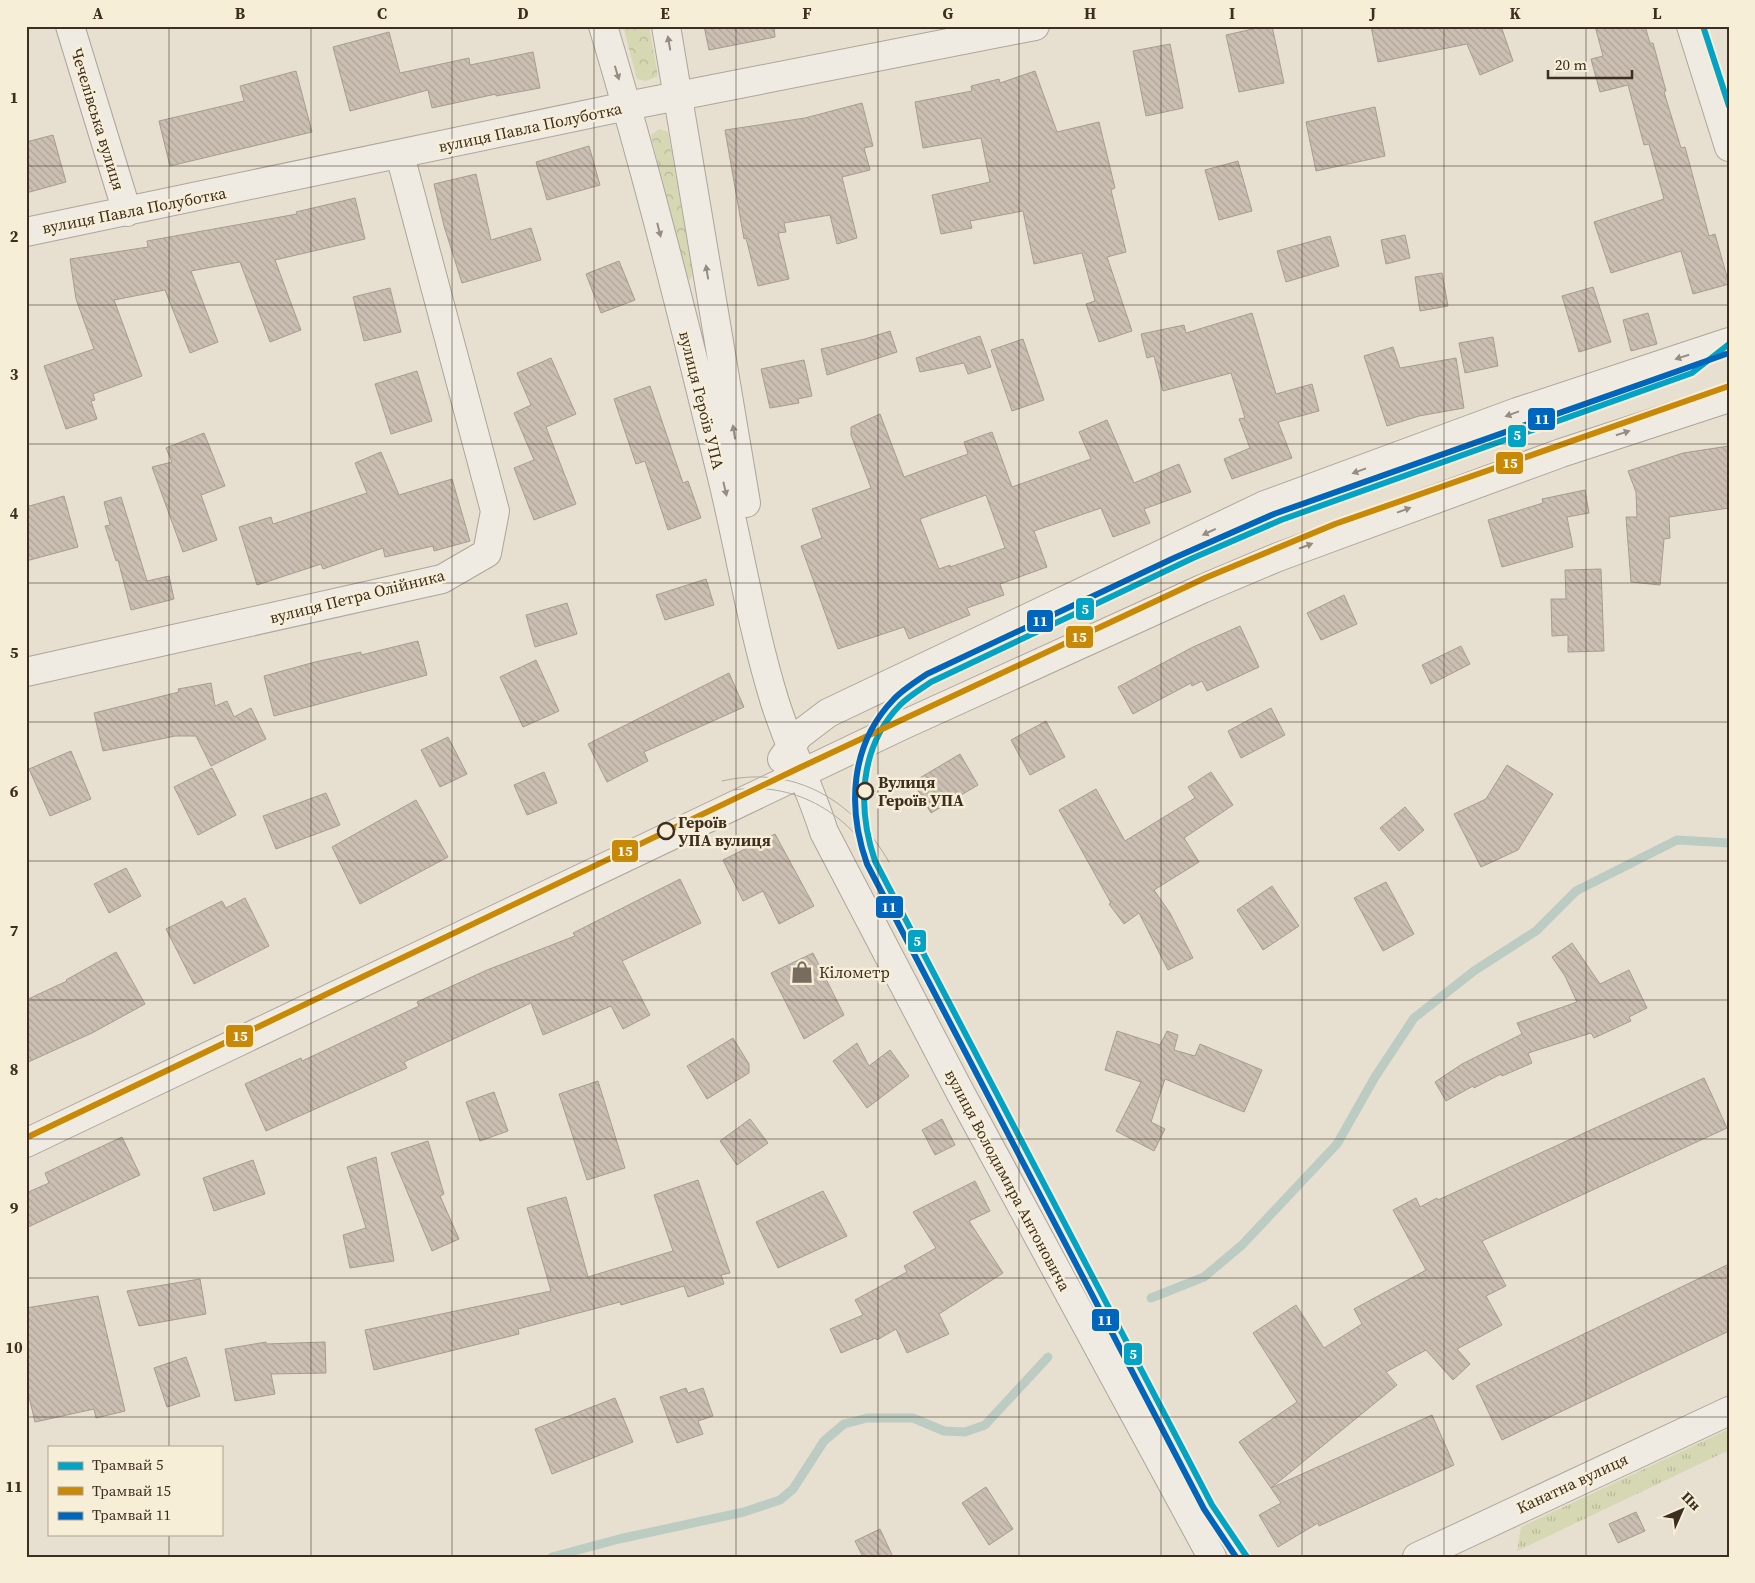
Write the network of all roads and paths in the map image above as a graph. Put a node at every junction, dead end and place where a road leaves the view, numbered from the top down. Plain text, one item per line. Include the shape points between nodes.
1 (70, 26) edge
2 (603, 26) edge
3 (666, 26) edge
4 (1035, 26) edge
5 (1691, 26) edge
6 (678, 96) junction
7 (627, 106) junction
8 (1729, 147) edge
9 (400, 155) junction
10 (127, 212) junction
11 (26, 232) edge
12 (1729, 342) edge
13 (1729, 398) edge
14 (26, 672) edge
15 (794, 742) junction
16 (805, 772) junction
17 (767, 789) junction
18 (26, 1143) edge
19 (1729, 1411) edge
20 (1212, 1557) edge
21 (1417, 1557) edge

1 - 10 street, Чечелівська вулиця
2 -> 7 street, вулиця Героїв УПА
6 -> 3 street, вулиця Героїв УПА
4 - 6 street, вулиця Павла Полуботка
5 - 8 street
6 - 7 street, вулиця Павла Полуботка
15 -> 6 street, вулиця Героїв УПА via 743,487
7 - 9 street, вулиця Павла Полуботка
7 -> 15 street, вулиця Героїв УПА via 720,470 763,660
9 - 10 street, вулиця Павла Полуботка
9 - 14 street, вулиця Петра Олійника via 495,511 487,553 442,579
10 - 11 street, вулиця Павла Полуботка
12 -> 15 street via 1516,412 1266,505 856,700 812,724
16 -> 13 street via 1278,557 1561,453
15 - 16 street, вулиця Героїв УПА
15 - 17 street via 773,772
16 - 17 street
16 - 20 street, вулиця Володимира Антоновича via 814,790 824,832 960,1092
17 - 18 street
19 - 21 street, Канатна вулиця

